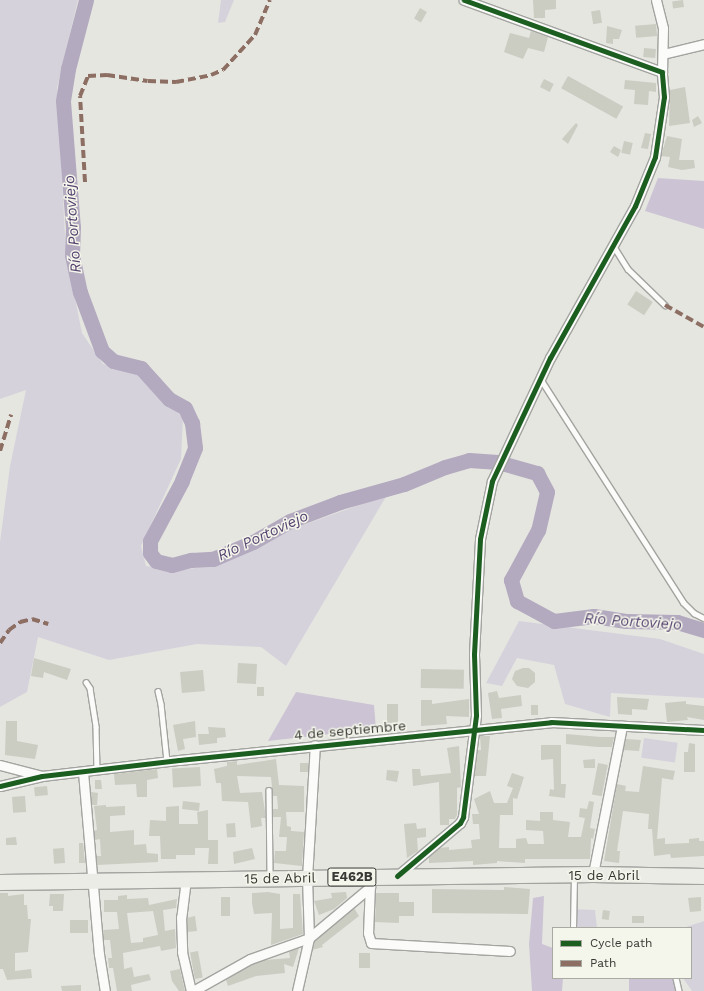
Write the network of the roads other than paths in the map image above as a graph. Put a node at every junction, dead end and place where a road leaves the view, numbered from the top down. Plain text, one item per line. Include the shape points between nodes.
1 (464, 0) edge
2 (656, 0) edge
3 (704, 44) edge
4 (663, 54) junction
5 (662, 72) junction
6 (613, 245) junction
7 (665, 305) dead end
8 (540, 378) junction
9 (704, 618) edge
10 (86, 682) dead end
11 (158, 691) dead end
12 (622, 726) junction
13 (473, 729) junction
14 (704, 730) edge
15 (315, 745) junction
16 (167, 762) junction
17 (0, 765) edge
18 (97, 771) junction
19 (83, 772) junction
20 (42, 776) junction
21 (0, 786) edge
22 (269, 790) dead end
23 (593, 874) junction
24 (574, 875) junction
25 (397, 876) junction
26 (704, 876) edge
27 (270, 877) junction
28 (307, 878) junction
29 (186, 879) junction
30 (92, 881) junction
31 (0, 882) edge
32 (370, 882) junction
33 (573, 927) edge
34 (309, 938) junction
35 (510, 951) dead end
36 (676, 979) edge
37 (105, 991) edge
38 (192, 991) edge
39 (298, 991) edge
40 (679, 991) edge

1 - 5 street
2 - 4 street via 663,28
3 - 4 street
4 - 5 street
5 - 6 street via 664,97 655,157 635,206
6 - 7 lane via 628,269
6 - 8 street via 573,313
8 - 9 lane via 684,602 694,613
8 - 13 street via 492,481 480,539 474,654 476,716
10 - 18 lane via 90,688 96,727
11 - 16 lane
12 - 13 street, 4 de septiembre via 551,722
12 - 14 street, 4 de septiembre
12 - 23 street
13 - 15 street, 4 de septiembre
13 - 25 street via 463,817 460,823
15 - 16 street, 4 de septiembre
15 - 28 street
16 - 18 street, 4 de septiembre
17 - 20 street
18 - 19 street, 4 de septiembre
19 - 20 street, 4 de septiembre
19 - 30 street
20 - 21 street, 4 de septiembre
22 - 27 lane
23 - 24 main road, 15 de Abril / E462B
23 - 26 main road, 15 de Abril / E462B
24 - 25 main road, 15 de Abril / E462B
24 - 33 lane
25 - 32 main road, 15 de Abril / E462B
27 - 28 main road, 15 de Abril / E462B
27 - 29 main road, 15 de Abril / E462B
28 - 32 main road, 15 de Abril / E462B
28 - 34 street
29 - 30 main road, 15 de Abril / E462B
29 - 38 street via 181,917 182,952
30 - 31 main road, 15 de Abril / E462B
30 - 37 street
32 - 34 street
32 - 35 street via 368,933 371,943
34 - 38 street via 250,959
34 - 39 street
36 - 40 lane

